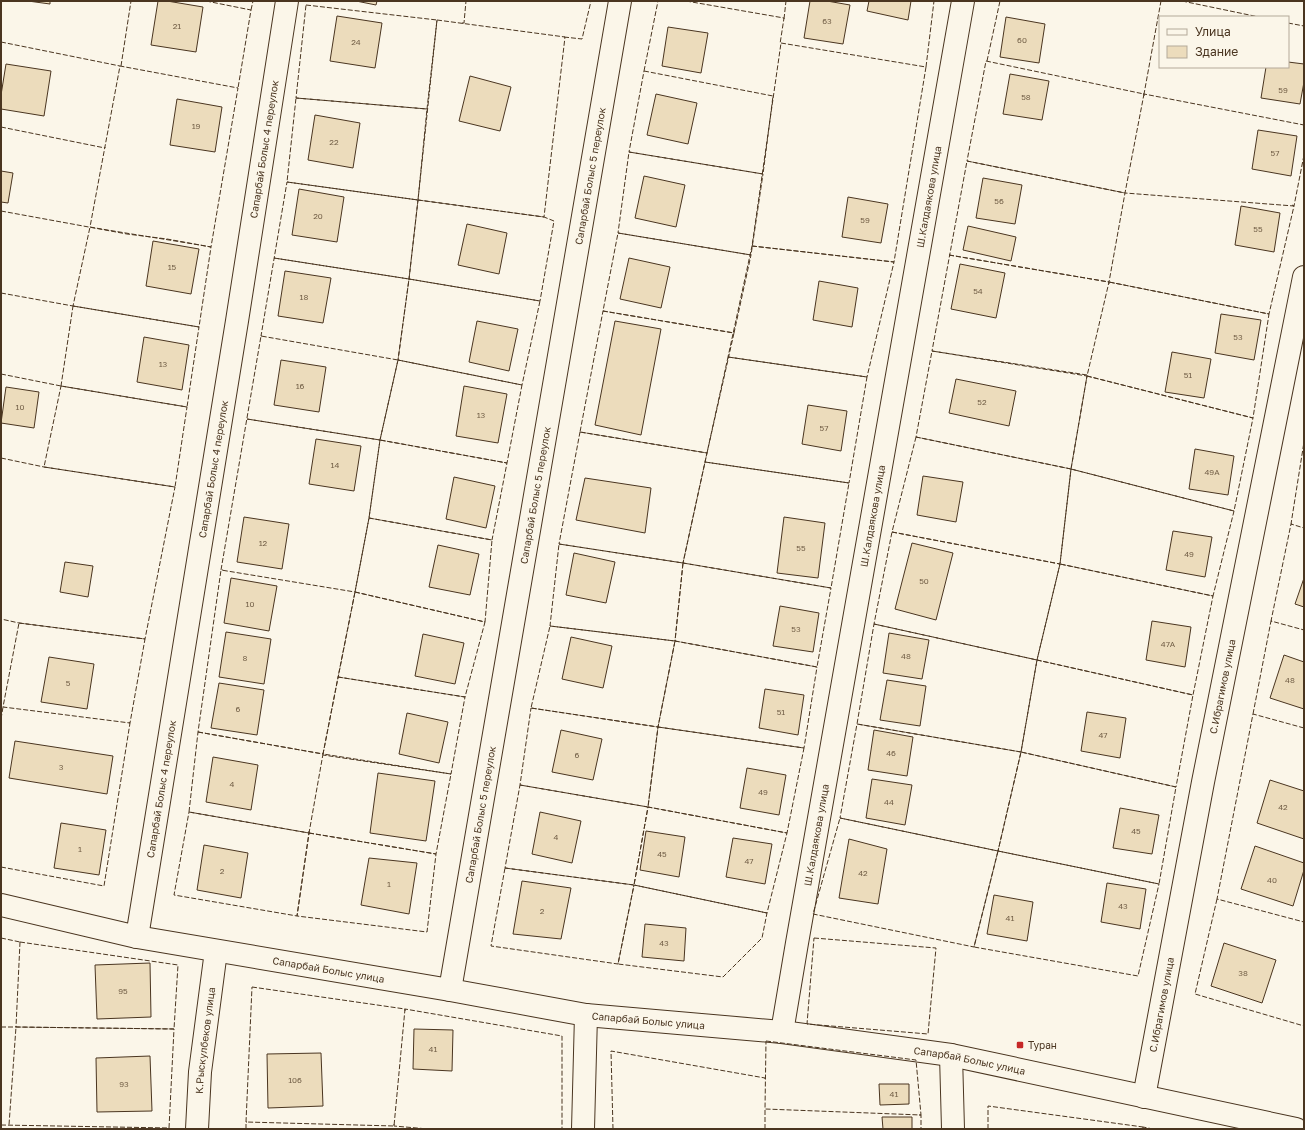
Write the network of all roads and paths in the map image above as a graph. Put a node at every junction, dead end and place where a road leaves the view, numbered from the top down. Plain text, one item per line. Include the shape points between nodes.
1 (287, 1) edge
2 (620, 1) edge
3 (963, 1) edge
4 (1304, 278) edge
5 (1, 905) edge
6 (137, 937) junction
7 (216, 951) junction
8 (450, 990) junction
9 (586, 1015) junction
10 (782, 1032) junction
11 (951, 1055) junction
12 (1144, 1097) junction
13 (198, 1129) edge
14 (583, 1129) edge
15 (953, 1129) edge
16 (1296, 1129) edge

1 - 6 street, Сапарбай Болыс 4 переулок
2 - 8 street, Сапарбай Болыс 5 переулок
3 - 10 street, Ш.Калдаякова улица
4 - 12 street, С.Ибрагимов улица via 1203,782
5 - 6 street, Сапарбай Болыс улица
6 - 7 street, Сапарбай Болыс улица
7 - 8 street, Сапарбай Болыс улица
7 - 13 street, К.Рыскулбеков улица via 200,1072
8 - 9 street, Сапарбай Болыс улица
9 - 10 street, Сапарбай Болыс улица
9 - 14 street
10 - 11 street, Сапарбай Болыс улица
11 - 12 street, Сапарбай Болыс улица
11 - 15 street
12 - 16 street, Сапарбай Болыс улица

